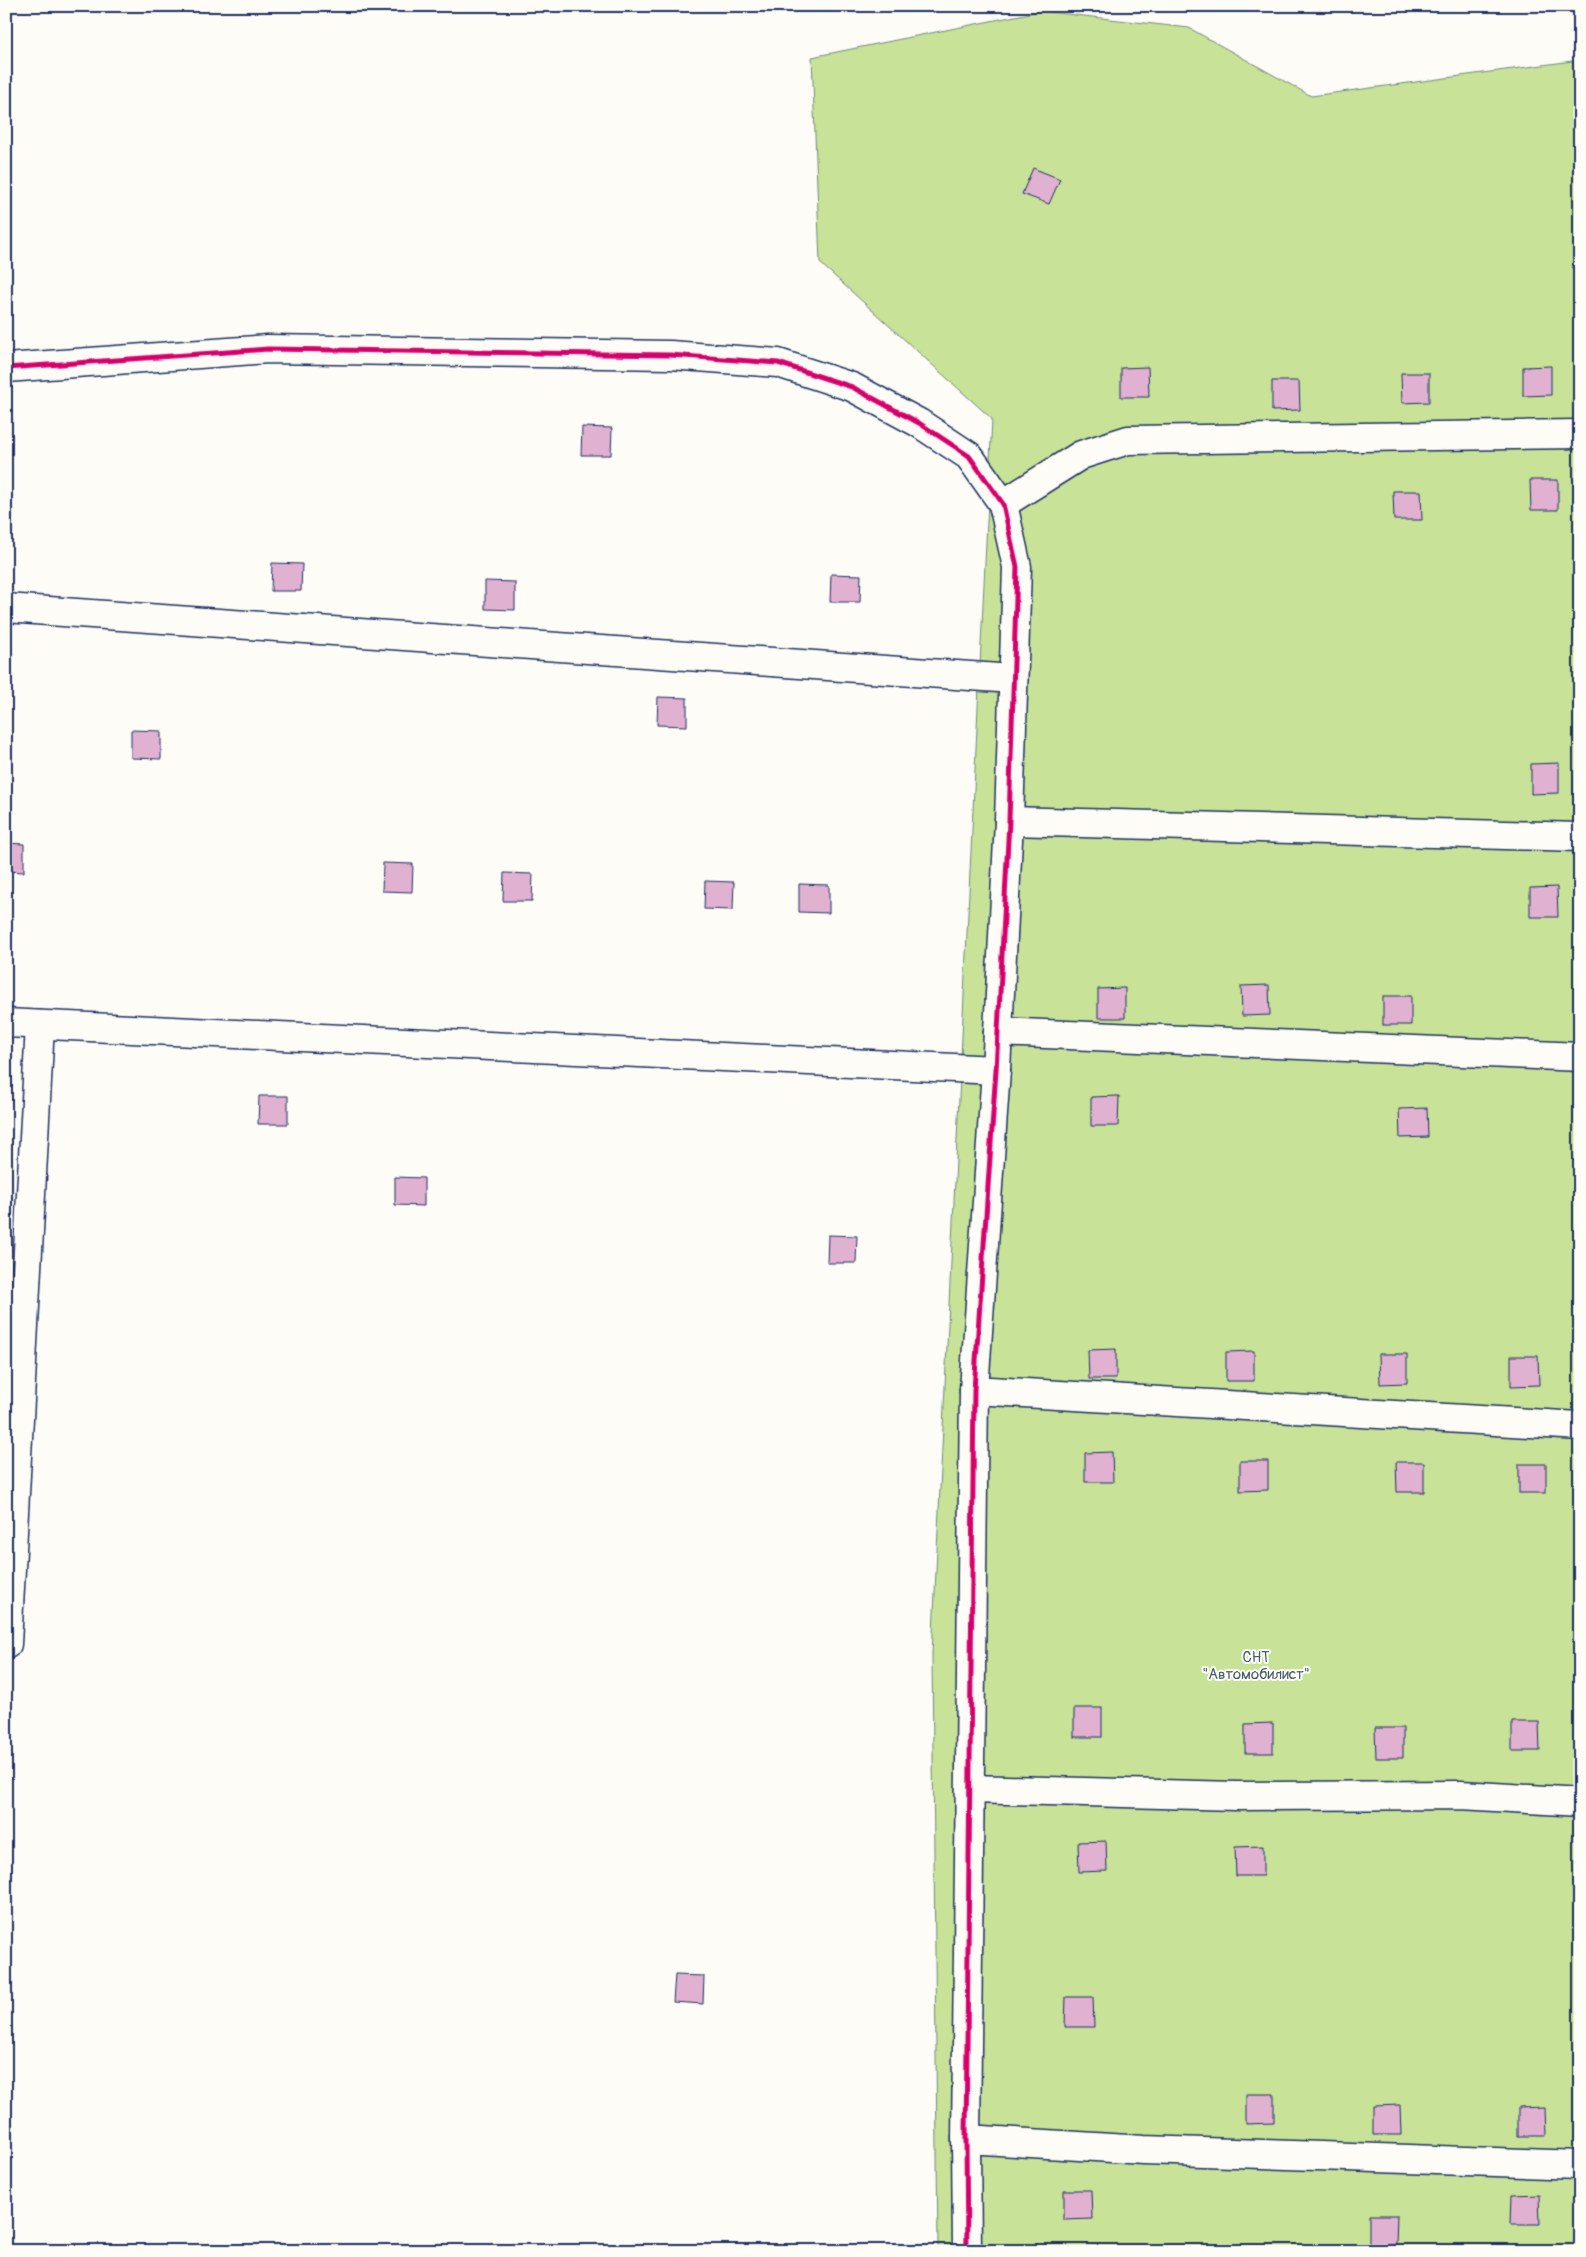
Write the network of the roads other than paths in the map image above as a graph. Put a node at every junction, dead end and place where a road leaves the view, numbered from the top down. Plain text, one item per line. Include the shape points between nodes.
1 (6, 368) edge
2 (1580, 434) edge
3 (1004, 504) junction
4 (6, 608) edge
5 (1012, 678) junction
6 (1009, 821) junction
7 (1580, 837) edge
8 (6, 1023) edge
9 (40, 1025) junction
10 (998, 1032) junction
11 (1580, 1057) edge
12 (996, 1070) junction
13 (974, 1390) junction
14 (1580, 1426) edge
15 (11, 1468) edge
16 (7, 1644) edge
17 (970, 1789) junction
18 (1580, 1802) edge
19 (966, 2139) junction
20 (1580, 2166) edge
21 (967, 2251) edge

1 - 3 street via 268,349 670,355 778,363 852,387 919,423 969,456
2 - 3 street via 1128,440 1081,455
3 - 5 street via 1017,567
4 - 5 street
5 - 6 street
6 - 7 street
6 - 10 street
8 - 9 street
9 - 12 street
9 - 15 street
10 - 11 street
10 - 12 street
12 - 13 street
13 - 14 street
13 - 17 street
15 - 16 street
17 - 18 street via 1236,1796 1461,1795
17 - 19 street
19 - 20 street via 1144,2150
19 - 21 street

